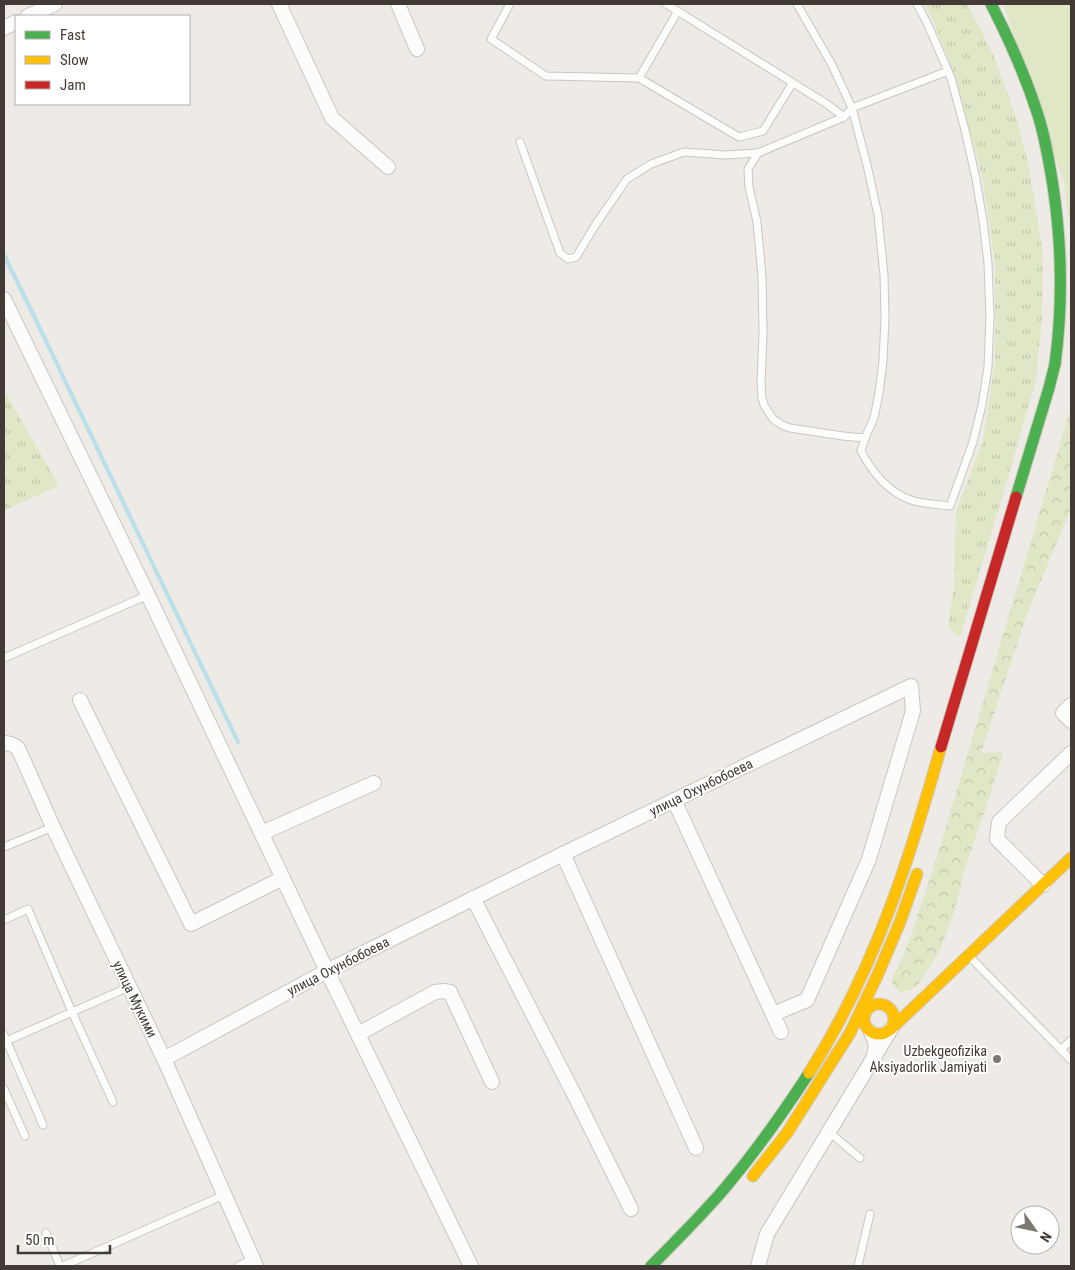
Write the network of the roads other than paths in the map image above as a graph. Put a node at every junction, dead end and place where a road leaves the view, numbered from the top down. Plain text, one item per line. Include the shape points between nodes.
1 (55, 4) edge
2 (279, 4) edge
3 (398, 4) edge
4 (510, 4) edge
5 (666, 4) edge
6 (797, 4) edge
7 (917, 4) edge
8 (991, 4) edge
9 (678, 11) junction
10 (30, 15) edge
11 (417, 49) dead end
12 (948, 71) junction
13 (639, 78) junction
14 (792, 84) junction
15 (852, 108) junction
16 (844, 117) junction
17 (520, 142) dead end
18 (758, 152) junction
19 (388, 167) dead end
20 (4, 299) edge
21 (865, 438) junction
22 (148, 595) junction
23 (4, 658) edge
24 (80, 700) dead end
25 (1071, 705) edge
26 (1071, 721) edge
27 (4, 743) edge
28 (1071, 753) edge
29 (374, 783) dead end
30 (674, 800) junction
31 (53, 827) junction
32 (262, 833) junction
33 (4, 847) edge
34 (563, 854) junction
35 (1071, 858) edge
36 (919, 867) dead end
37 (283, 878) junction
38 (1043, 885) junction
39 (473, 898) junction
40 (4, 920) edge
41 (969, 956) junction
42 (327, 970) junction
43 (858, 981) junction
44 (874, 984) junction
45 (129, 988) junction
46 (920, 1002) junction
47 (886, 1005) junction
48 (865, 1011) junction
49 (72, 1012) junction
50 (773, 1014) junction
51 (837, 1024) junction
52 (890, 1029) junction
53 (781, 1032) dead end
54 (871, 1032) junction
55 (850, 1033) junction
56 (358, 1034) junction
57 (5, 1039) edge
58 (1071, 1040) edge
59 (1061, 1050) junction
60 (873, 1058) junction
61 (164, 1059) junction
62 (1071, 1060) edge
63 (492, 1082) dead end
64 (4, 1089) edge
65 (114, 1102) dead end
66 (43, 1125) dead end
67 (828, 1132) junction
68 (24, 1136) dead end
69 (696, 1148) dead end
70 (860, 1158) dead end
71 (746, 1185) dead end
72 (224, 1195) junction
73 (631, 1209) dead end
74 (870, 1214) dead end
75 (46, 1233) dead end
76 (255, 1263) edge
77 (60, 1266) edge
78 (63, 1266) edge
79 (238, 1266) edge
80 (471, 1266) edge
81 (651, 1266) edge
82 (758, 1266) edge
83 (858, 1266) edge

1 - 10 street
2 - 19 street via 332,118
3 - 11 street
4 - 13 lane via 491,39 546,76
5 - 9 lane
6 - 15 lane
7 - 12 lane
8 - 43 main road via 1026,81 1046,149 1062,281 1055,364 914,838 888,914
9 - 13 lane
9 - 14 lane
12 - 15 lane
12 - 21 lane via 976,179 988,263 990,306 988,367 982,405 973,442 950,506 912,501 892,491 868,466 861,452
13 - 14 lane via 739,137 763,131
14 - 16 lane
15 - 16 lane
15 - 21 lane via 878,215 884,275 880,393
16 - 18 lane
17 - 18 lane via 560,253 568,259 576,257 627,179 651,164 684,152 726,155
18 - 21 lane via 748,169 762,276 761,382 764,405 773,419 790,428
20 - 22 street
22 - 23 lane
22 - 32 street
24 - 37 street via 191,924
25 - 26 street via 1063,712
27 - 31 street, улица Мукими via 18,748
28 - 38 street via 999,822 997,839
29 - 32 street
30 - 34 street, улица Охунбобоева
30 - 50 street
30 - 50 street, улица Охунбобоева via 911,686 913,712 870,859 807,1000
31 - 33 lane
31 - 45 street, улица Мукими
32 - 37 street
34 - 39 street, улица Охунбобоева
34 - 69 street
35 - 38 main road
36 - 44 main road
37 - 42 street
38 - 41 main road
39 - 42 street, улица Охунбобоева
39 - 73 street
40 - 49 lane via 28,908
41 - 46 main road
41 - 59 lane
42 - 56 street
42 - 61 street, улица Охунбобоева
43 - 48 main road
43 - 51 main road
44 - 47 main road via 875,994
44 - 48 main road
45 - 49 lane
45 - 61 street, улица Мукими
46 - 47 main road via 905,1008
46 - 52 main road
47 - 48 main road via 876,1004
47 - 52 main road via 894,1016
48 - 51 main road
48 - 54 main road via 864,1024
48 - 55 main road
49 - 57 lane
49 - 65 lane
50 - 53 street
51 - 81 main road via 814,1067 766,1136 712,1203
52 - 54 main road via 881,1034
52 - 60 street
54 - 55 main road
54 - 60 street via 876,1044
55 - 71 main road via 787,1133
56 - 63 street via 435,992 450,992
56 - 80 street
57 - 66 lane
58 - 59 lane
59 - 62 lane
60 - 67 street
61 - 72 street, улица Мукими
64 - 68 lane
67 - 70 lane
67 - 82 street via 767,1234
72 - 76 street, улица Мукими
72 - 78 lane
74 - 83 lane
75 - 77 lane
76 - 79 lane

